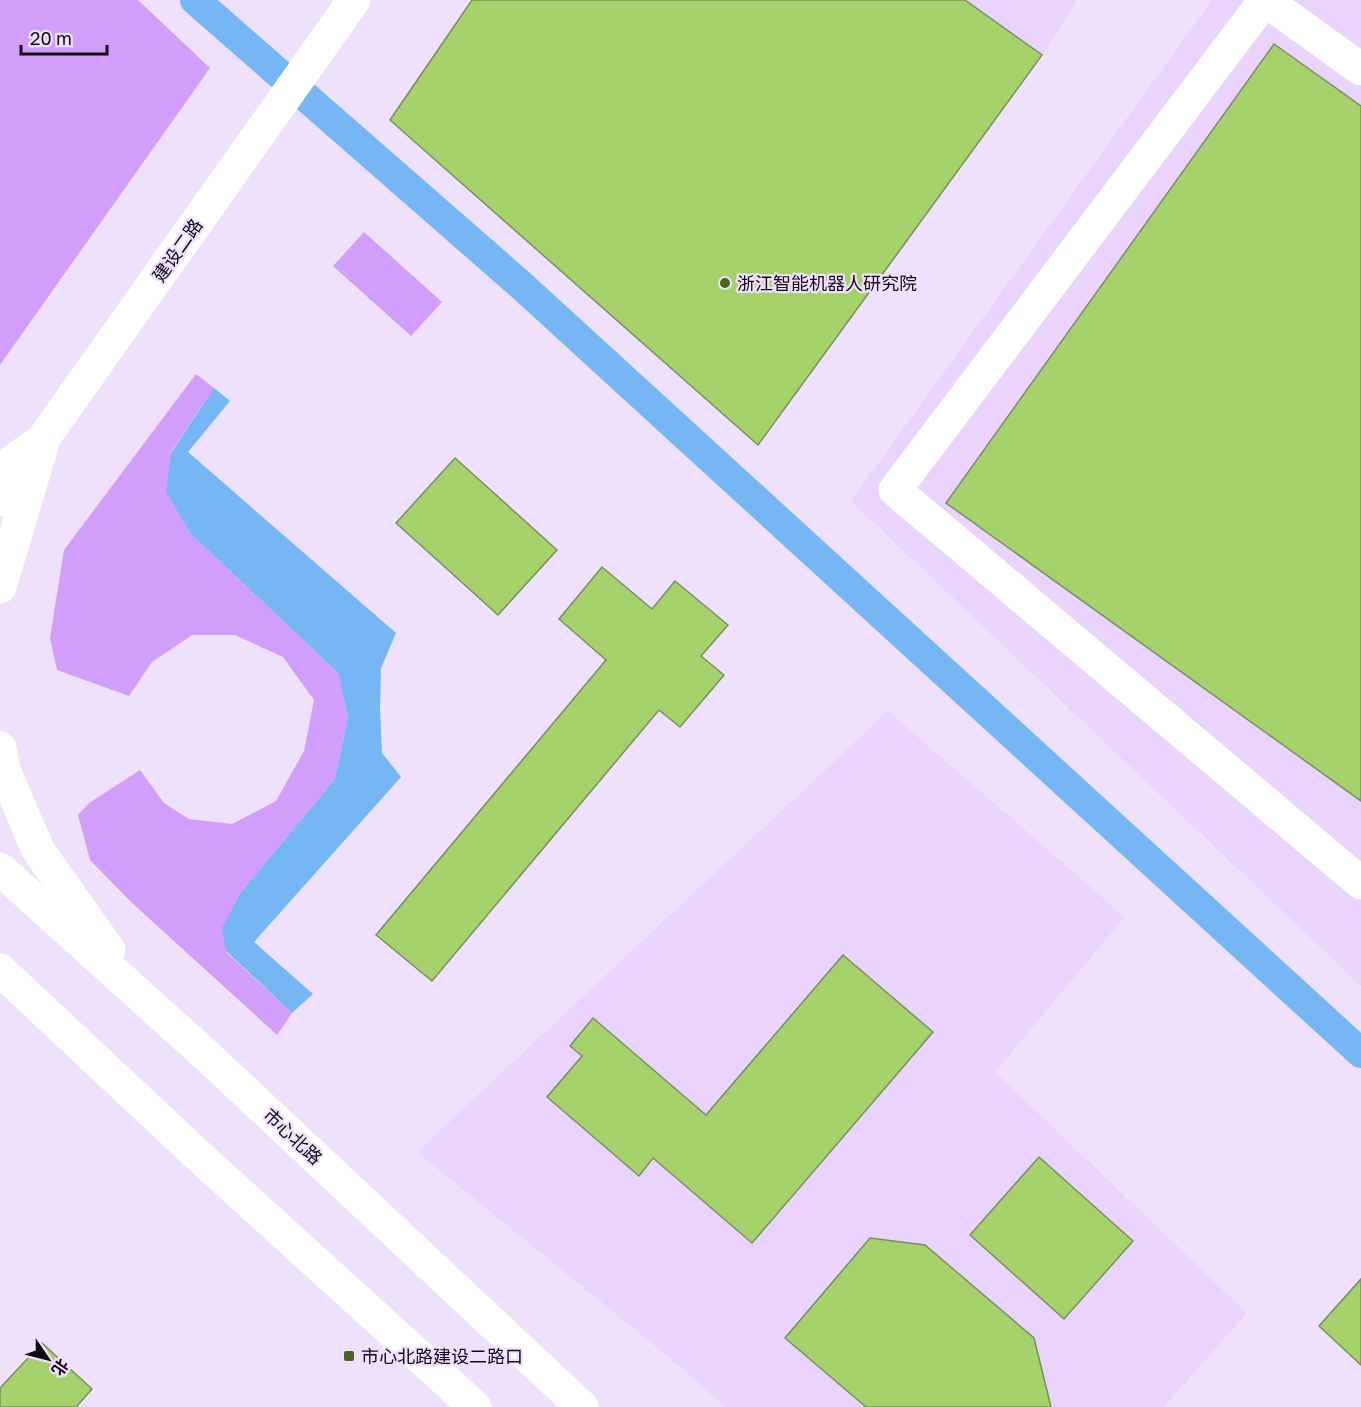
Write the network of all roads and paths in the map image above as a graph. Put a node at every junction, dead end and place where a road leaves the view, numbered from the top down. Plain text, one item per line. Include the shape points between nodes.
1 (1265, 0) edge
2 (346, 6) edge
3 (1361, 69) edge
4 (44, 439) junction
5 (0, 470) edge
6 (0, 500) edge
7 (0, 587) edge
8 (0, 748) edge
9 (0, 869) edge
10 (1361, 883) edge
11 (0, 970) edge
12 (0, 992) edge
13 (145, 1001) junction
14 (35, 1003) junction
15 (475, 1407) edge
16 (582, 1407) edge

1 - 3 main road
1 - 10 main road via 895,490
2 - 4 main road, 建设二路
4 - 5 main road
4 - 6 main road, 建设二路
4 - 7 main road
8 - 13 main road via 4,770 38,850
9 - 13 main road, 市心北路
11 - 14 main road
12 - 14 main road
13 - 16 main road, 市心北路
14 - 15 main road

